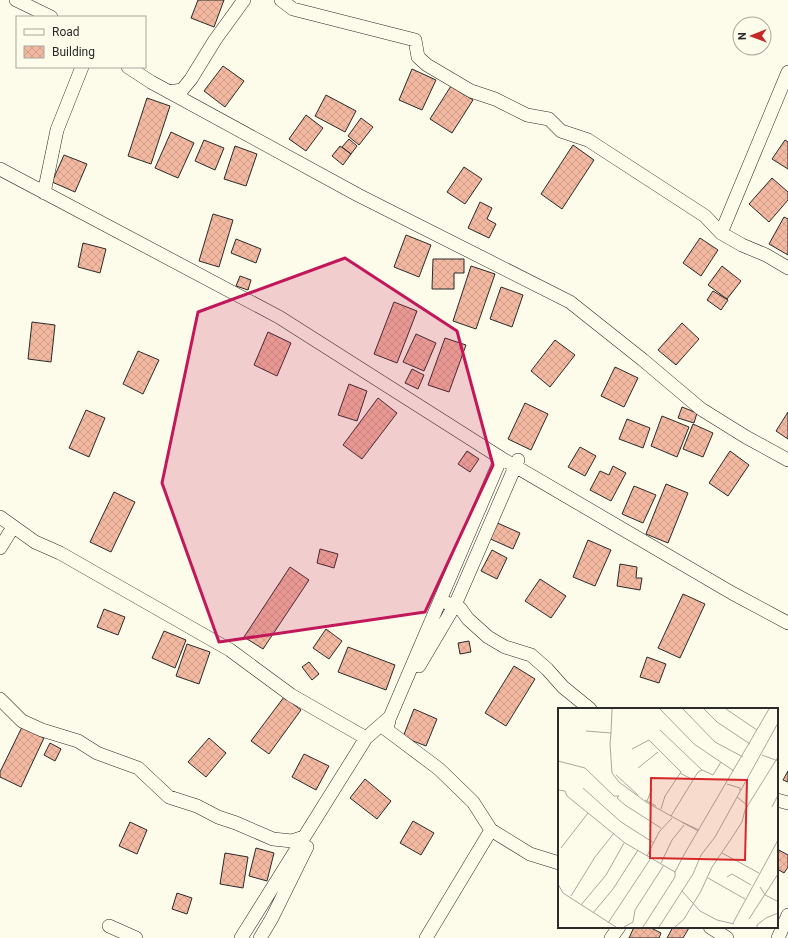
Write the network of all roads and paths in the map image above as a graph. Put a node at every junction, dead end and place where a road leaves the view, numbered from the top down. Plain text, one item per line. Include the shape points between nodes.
1 (16, 0) edge
2 (244, 0) edge
3 (281, 0) edge
4 (49, 16) edge
5 (82, 68) edge
6 (130, 68) edge
7 (788, 72) edge
8 (169, 92) junction
9 (0, 169) edge
10 (44, 193) junction
11 (721, 233) junction
12 (788, 268) edge
13 (501, 458) junction
14 (519, 459) dead end
15 (788, 460) edge
16 (0, 517) edge
17 (13, 527) junction
18 (0, 548) edge
19 (440, 600) junction
20 (788, 622) edge
21 (0, 699) edge
22 (589, 708) edge
23 (386, 722) junction
24 (366, 738) junction
25 (778, 800) edge
26 (788, 803) edge
27 (491, 830) junction
28 (304, 837) junction
29 (558, 863) edge
30 (787, 921) edge
31 (109, 926) dead end
32 (618, 928) edge
33 (712, 928) edge
34 (136, 938) edge
35 (241, 938) edge
36 (260, 938) edge
37 (426, 938) edge
38 (612, 938) edge
39 (727, 938) edge
40 (778, 938) edge

1 - 4 street
2 - 8 street via 191,79 182,90
3 - 11 street via 293,9 415,40 418,57 427,65 471,91 495,99 527,115 549,120 560,131 588,140 705,216
5 - 10 street via 57,130
6 - 8 street
7 - 11 street
8 - 15 street via 358,194 570,302 701,409
9 - 10 street
10 - 13 street via 279,317
11 - 12 street
13 - 19 street
13 - 20 street via 732,593
14 - 23 street via 455,605
16 - 17 street
17 - 18 street
17 - 24 street via 35,542 60,553 230,650 291,695
19 - 22 street via 460,608 488,637 506,647 531,655
19 - 23 street
21 - 28 street via 22,721 78,741 97,753 138,768 169,797 273,839 292,841
23 - 24 street
23 - 27 street via 473,802
23 - 36 street via 305,850
24 - 28 street
25 - 26 street
27 - 29 street via 530,854
27 - 37 street
28 - 35 street
30 - 40 street
31 - 34 street
32 - 38 street
33 - 39 street

